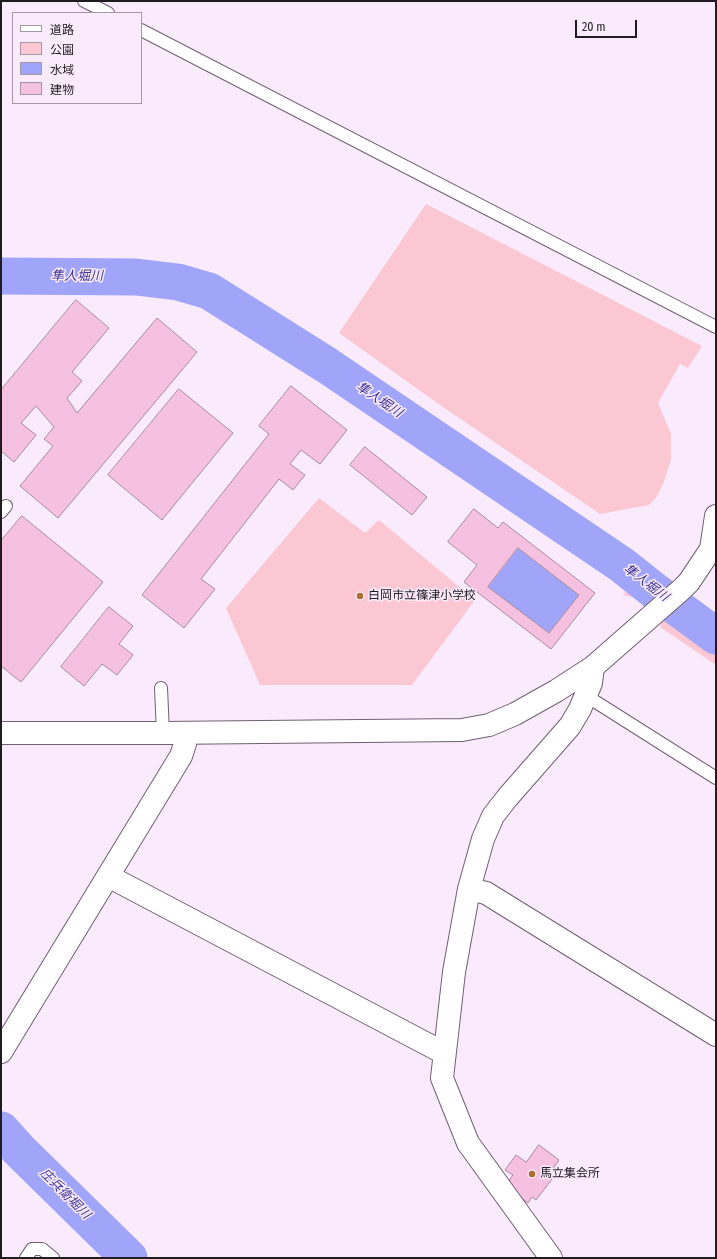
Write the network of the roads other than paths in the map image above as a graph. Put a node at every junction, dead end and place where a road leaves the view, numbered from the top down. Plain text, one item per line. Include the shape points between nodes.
1 (84, 1) edge
2 (106, 12) edge
3 (142, 31) edge
4 (716, 327) edge
5 (716, 516) edge
6 (593, 667) junction
7 (161, 688) dead end
8 (585, 697) junction
9 (1, 733) edge
10 (163, 733) junction
11 (186, 733) junction
12 (716, 778) edge
13 (108, 876) junction
14 (469, 889) junction
15 (716, 1035) edge
16 (1, 1052) edge
17 (444, 1053) junction
18 (26, 1258) edge
19 (53, 1258) edge
20 (552, 1258) edge

1 - 2 lane
3 - 4 lane
5 - 6 street via 711,549 689,582
6 - 8 street via 591,683
6 - 11 street via 515,714 489,725 462,730
7 - 10 lane
8 - 12 lane
8 - 14 street via 570,726 493,816 483,838
9 - 10 street
10 - 11 street
11 - 13 street via 181,756
13 - 16 street
13 - 17 street
14 - 15 street via 486,893
14 - 17 street via 454,972
17 - 20 street via 442,1078 468,1143
18 - 19 lane via 32,1249 42,1249

